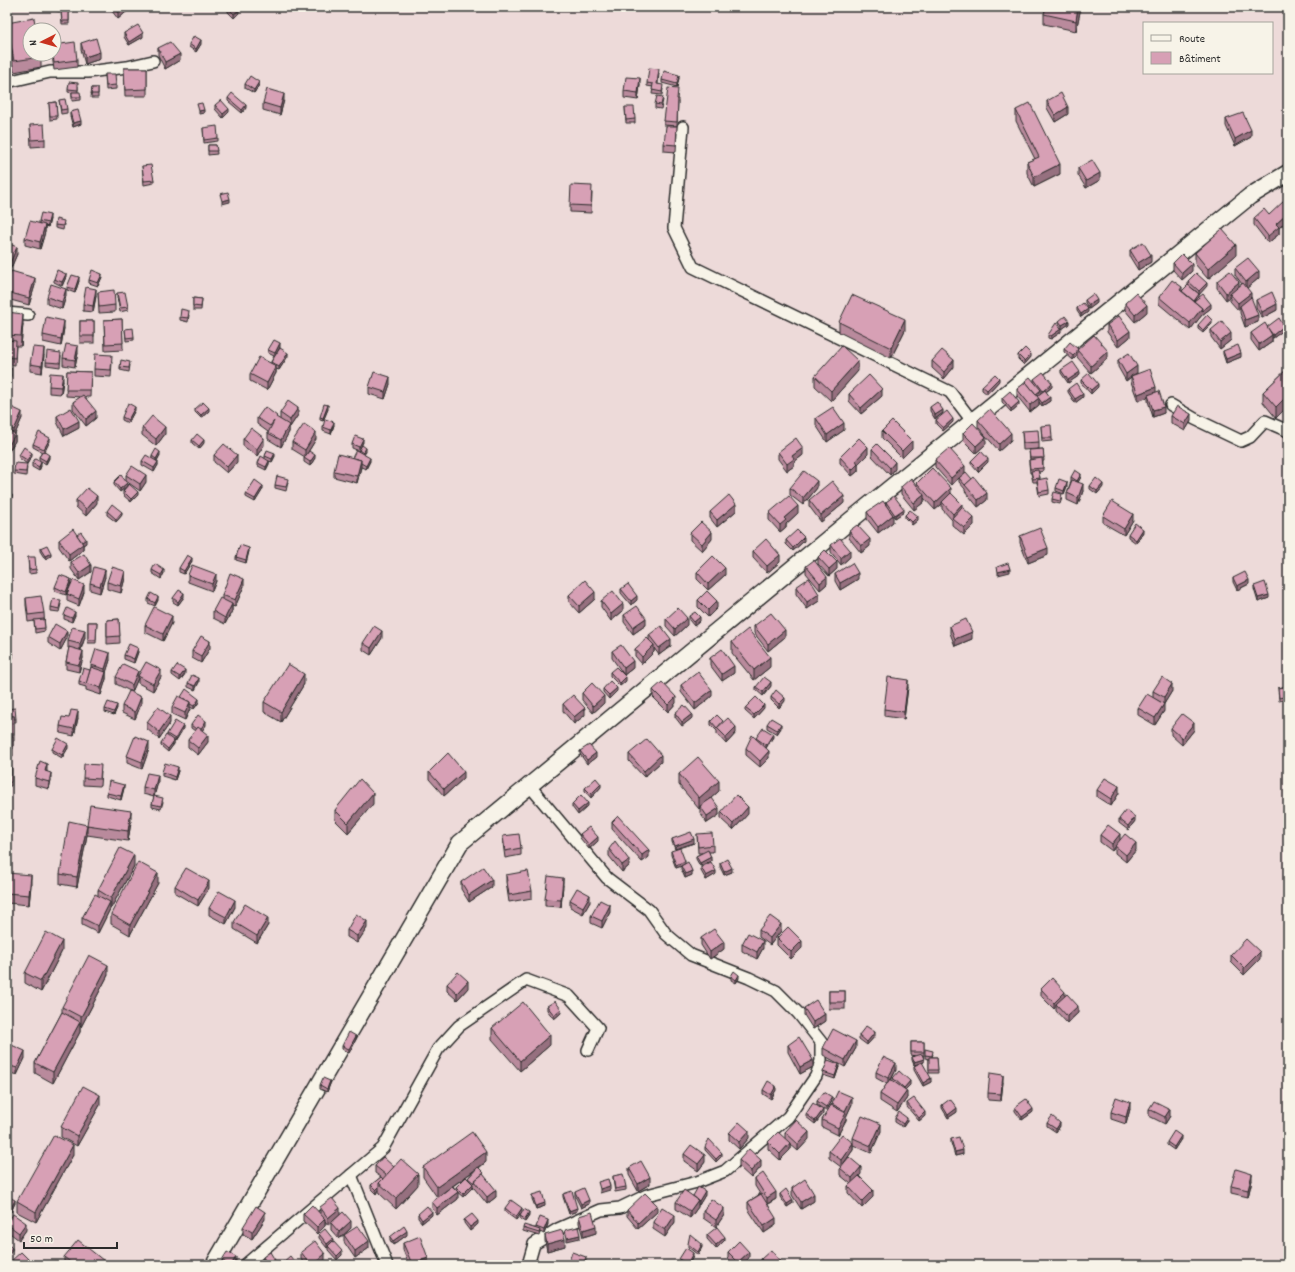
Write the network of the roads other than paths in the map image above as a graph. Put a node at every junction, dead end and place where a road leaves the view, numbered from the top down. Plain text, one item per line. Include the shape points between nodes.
1 (153, 60) dead end
2 (7, 82) edge
3 (683, 127) dead end
4 (1288, 173) edge
5 (7, 313) edge
6 (28, 315) dead end
7 (1171, 405) dead end
8 (972, 422) junction
9 (1288, 431) edge
10 (529, 786) junction
11 (588, 1050) dead end
12 (351, 1175) junction
13 (214, 1265) edge
14 (245, 1265) edge
15 (387, 1265) edge
16 (528, 1265) edge

1 - 2 street via 127,67 88,72 50,72
3 - 8 street via 674,228 693,267 950,392
4 - 8 main road via 1250,196
5 - 6 street
7 - 9 street via 1241,441 1250,437 1265,421
8 - 10 main road
10 - 13 main road via 460,843
10 - 16 street via 607,878 649,910 666,934 691,955 749,978 776,992 798,1013 821,1042 821,1061 816,1076 788,1117 725,1172 647,1195 620,1208 601,1210 558,1229 534,1244
11 - 12 street via 598,1028 569,996 526,980 459,1026 438,1049 383,1148
12 - 14 street
12 - 15 street

